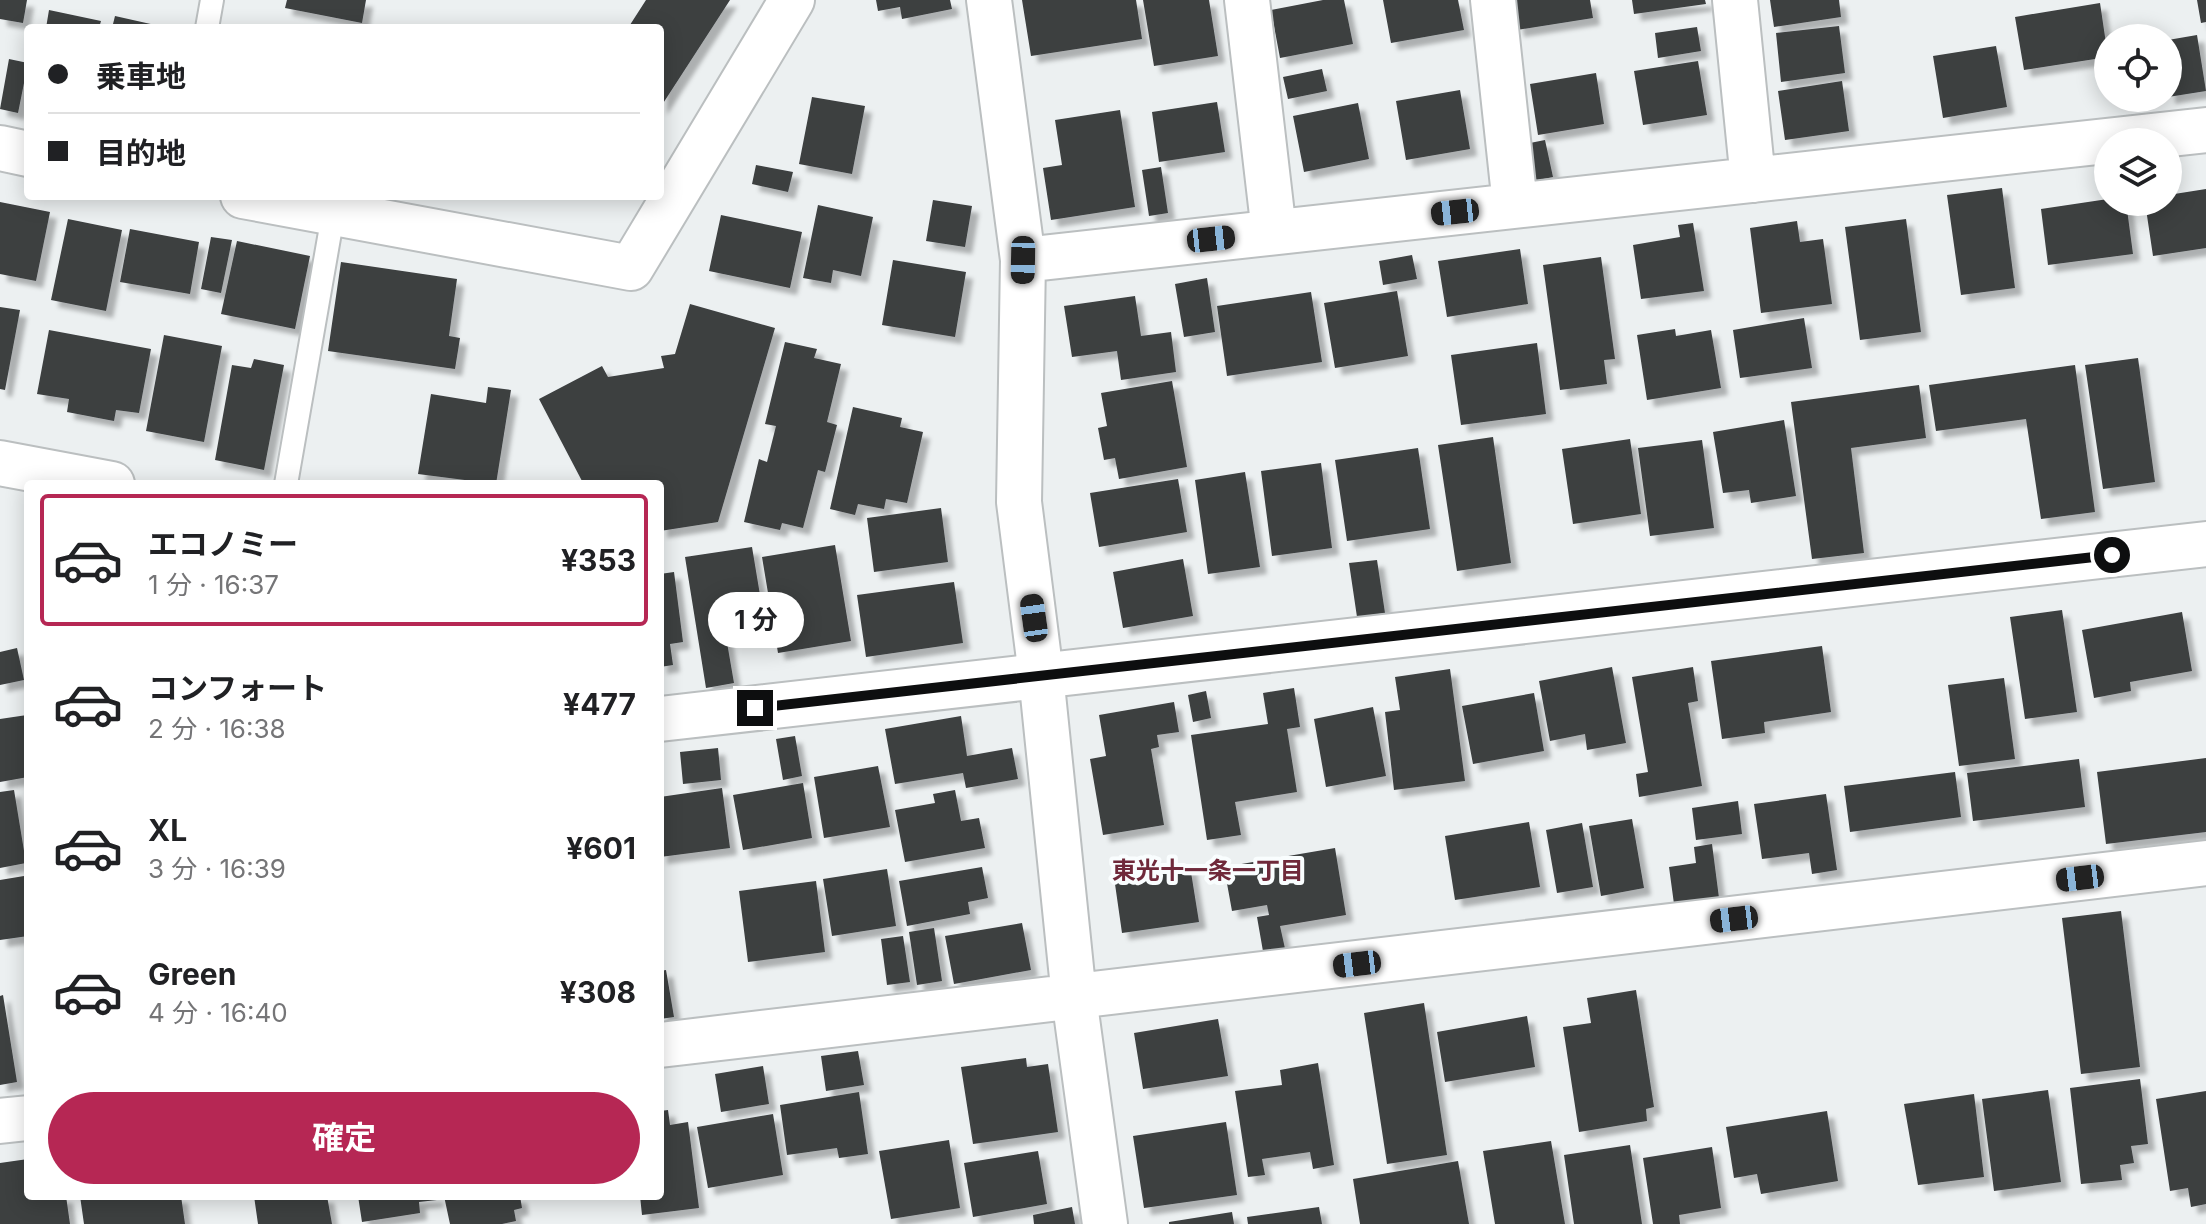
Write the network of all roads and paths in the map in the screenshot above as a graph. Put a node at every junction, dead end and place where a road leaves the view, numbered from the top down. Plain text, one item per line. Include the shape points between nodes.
1 (212, 0) edge
2 (792, 0) edge
3 (989, 0) edge
4 (1247, 0) edge
5 (1493, 0) edge
6 (1735, 0) edge
7 (208, 24) edge
8 (2206, 130) edge
9 (0, 148) edge
10 (24, 153) edge
11 (1753, 180) junction
12 (262, 200) edge
13 (1515, 205) junction
14 (333, 215) junction
15 (1274, 232) junction
16 (1023, 260) junction
17 (0, 463) edge
18 (91, 480) edge
19 (287, 480) edge
20 (2206, 544) edge
21 (1041, 675) junction
22 (664, 719) edge
23 (2206, 863) edge
24 (1074, 997) junction
25 (664, 1045) edge
26 (24, 1118) edge
27 (0, 1121) edge
28 (1105, 1224) edge

1 - 7 lane
2 - 14 street via 631,268
3 - 16 street
4 - 15 street
5 - 13 street
6 - 11 street
8 - 11 street
9 - 10 street
11 - 13 street
12 - 14 street
13 - 15 street
14 - 19 lane
15 - 16 street
16 - 21 street via 1019,502
17 - 18 street
20 - 21 street
21 - 22 street
21 - 24 street
23 - 24 street
24 - 25 street
24 - 28 street
26 - 27 street

